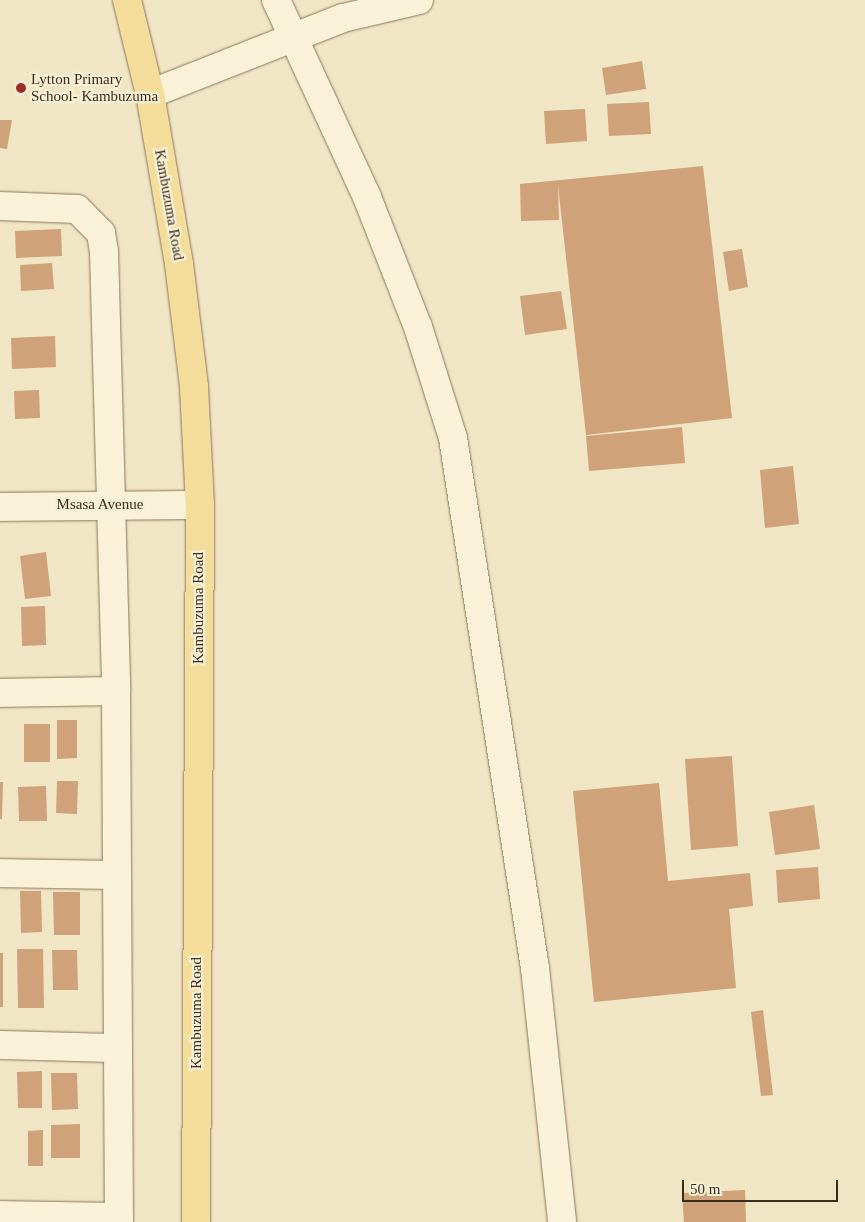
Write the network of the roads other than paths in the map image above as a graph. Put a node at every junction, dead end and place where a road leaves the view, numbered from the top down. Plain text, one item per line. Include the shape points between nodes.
1 (127, 0) edge
2 (276, 0) edge
3 (420, 0) edge
4 (296, 40) junction
5 (150, 94) junction
6 (0, 206) edge
7 (112, 504) junction
8 (200, 505) junction
9 (0, 506) edge
10 (116, 692) junction
11 (0, 693) edge
12 (0, 873) edge
13 (116, 875) junction
14 (0, 1044) edge
15 (116, 1048) junction
16 (0, 1215) edge
17 (119, 1220) edge
18 (196, 1222) edge
19 (562, 1222) edge

1 - 5 main road, Kambuzuma Road
2 - 4 street
3 - 4 street via 343,18
4 - 5 street
4 - 19 street via 367,197 415,318 453,438 535,968
5 - 8 main road, Kambuzuma Road via 186,320
6 - 7 street via 77,209 101,233
7 - 8 street, Msasa Avenue
7 - 9 street, Msasa Avenue
7 - 10 street
8 - 18 main road, Kambuzuma Road
10 - 11 street
10 - 13 street
12 - 13 street
13 - 15 street
14 - 15 street
15 - 17 street
16 - 17 street

